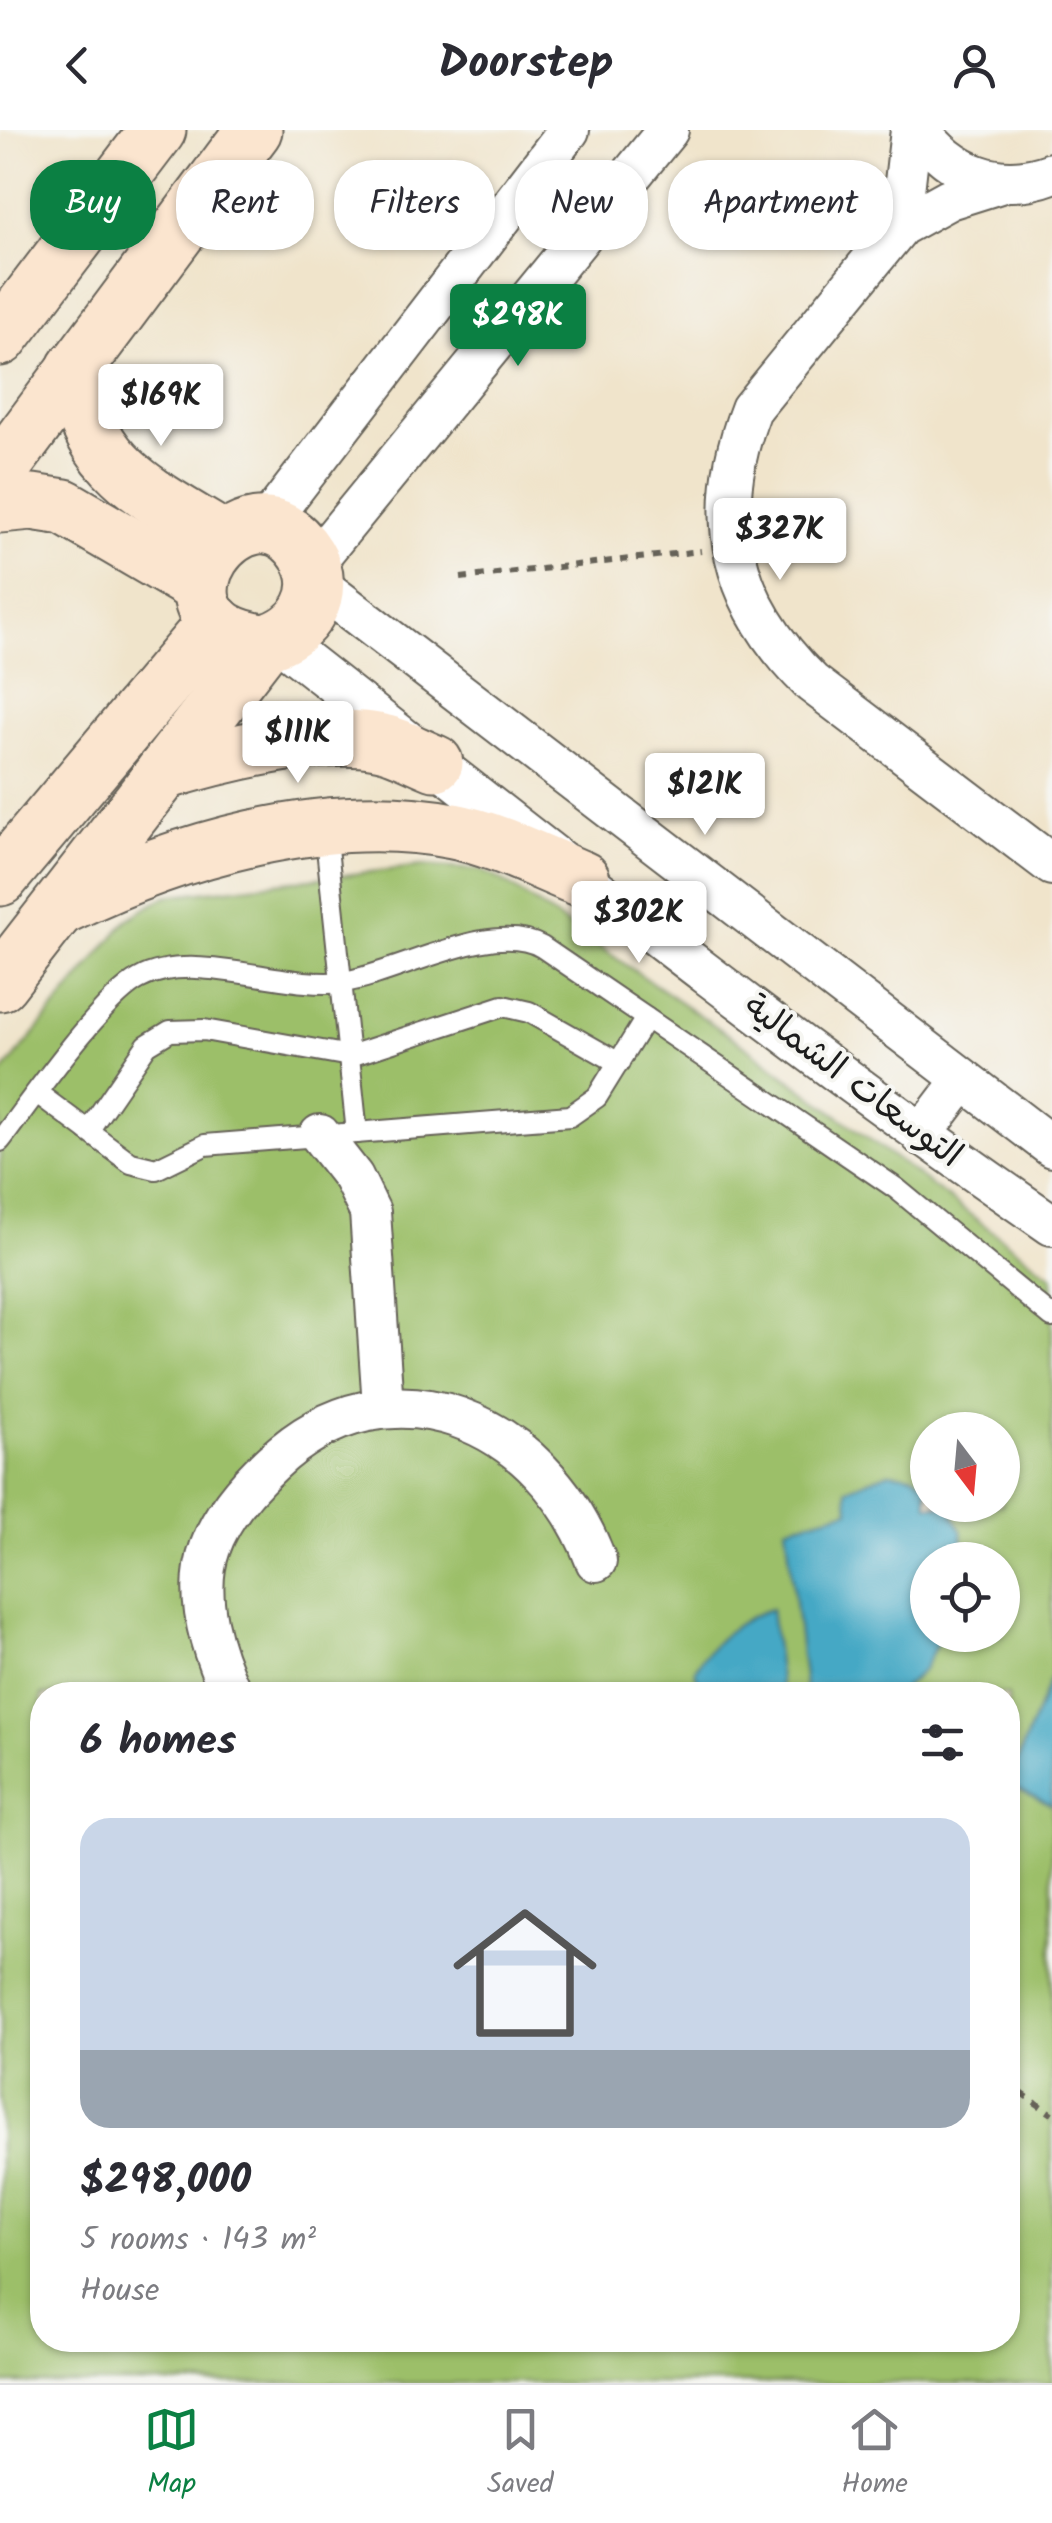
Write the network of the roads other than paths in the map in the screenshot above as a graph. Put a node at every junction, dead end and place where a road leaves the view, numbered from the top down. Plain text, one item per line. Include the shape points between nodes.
1 (158, 130) edge
2 (254, 130) edge
3 (569, 130) edge
4 (668, 130) edge
5 (911, 130) edge
6 (920, 130) edge
7 (1036, 180) edge
8 (900, 226) junction
9 (0, 338) edge
10 (75, 368) junction
11 (0, 470) edge
12 (0, 505) edge
13 (226, 569) junction
14 (315, 574) junction
15 (271, 641) junction
16 (435, 763) junction
17 (164, 772) junction
18 (325, 829) junction
19 (1052, 865) edge
20 (0, 878) edge
21 (582, 879) junction
22 (56, 910) junction
23 (342, 982) junction
24 (0, 983) edge
25 (646, 1018) junction
26 (350, 1056) junction
27 (618, 1063) junction
28 (962, 1081) junction
29 (37, 1092) junction
30 (88, 1131) junction
31 (339, 1134) junction
32 (921, 1135) junction
33 (0, 1141) edge
34 (1052, 1147) edge
35 (1052, 1225) edge
36 (1052, 1317) edge
37 (383, 1406) junction
38 (596, 1561) dead end
39 (227, 1682) edge

1 - 9 street
2 - 10 street
3 - 13 street
4 - 14 street
5 - 8 street
6 - 7 street via 964,171
7 - 8 street via 950,199
8 - 19 street via 751,409 731,477 732,547 743,586 783,655
10 - 11 street
10 - 13 street via 78,404 91,437 113,466
12 - 13 street via 64,507
13 - 14 street via 284,533 302,546
13 - 15 street via 238,639
13 - 20 street
14 - 15 street via 312,608 298,627
14 - 28 street
15 - 16 street, التوسعات الشمالية
15 - 17 street
16 - 17 street via 377,740 309,742
16 - 21 street, التوسعات الشمالية
17 - 22 street
18 - 21 street via 387,823 456,831
18 - 22 street via 161,865
18 - 23 lane
21 - 32 street, التوسعات الشمالية
22 - 24 street
23 - 25 lane via 492,938 520,938 542,946
23 - 26 lane
23 - 29 lane via 174,968 142,977 115,998
25 - 27 lane
25 - 36 lane via 897,1189
26 - 27 lane via 504,1006 528,1012
26 - 30 lane via 204,1030 170,1031 138,1055
26 - 31 lane
27 - 31 lane via 597,1098 570,1116
28 - 32 street
28 - 34 street
29 - 30 lane
29 - 33 lane
30 - 31 lane via 131,1163 156,1169 204,1145
31 - 37 street via 370,1212
32 - 35 street, التوسعات الشمالية
37 - 38 street via 472,1422 525,1454 569,1502
37 - 39 street via 302,1439 258,1476 222,1524 208,1551 206,1610

